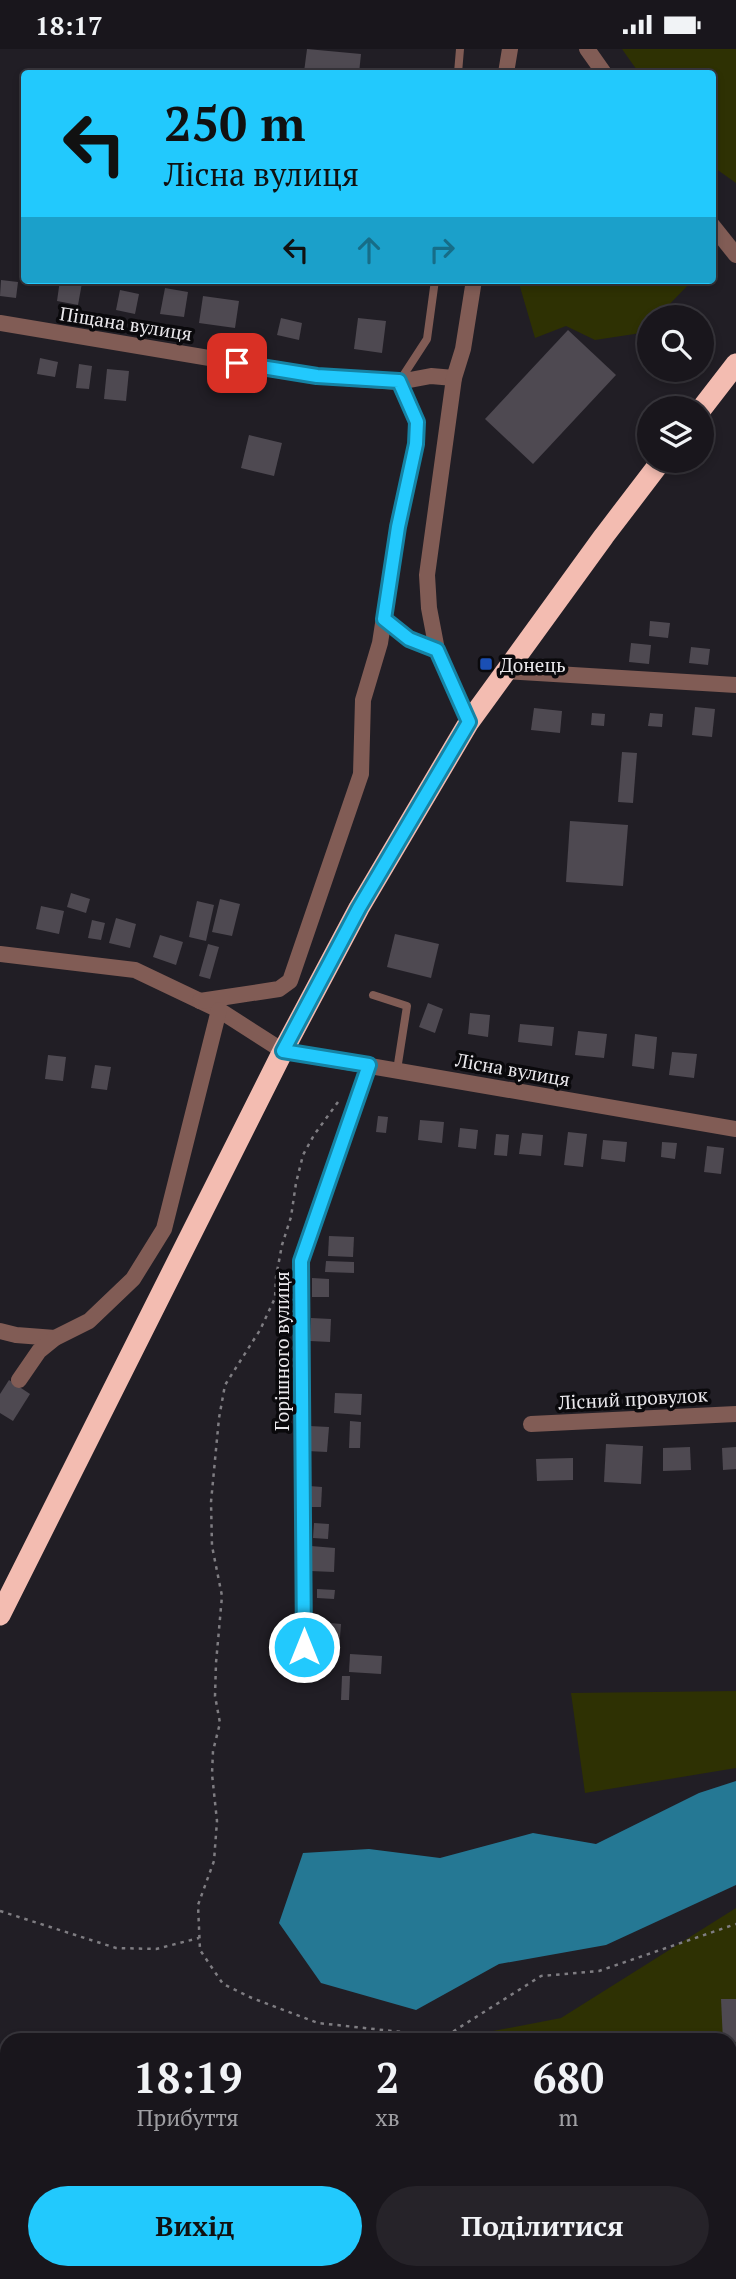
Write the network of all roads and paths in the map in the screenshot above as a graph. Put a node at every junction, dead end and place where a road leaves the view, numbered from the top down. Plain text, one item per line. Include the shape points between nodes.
1 (460, 49) edge
2 (510, 49) edge
3 (587, 49) edge
4 (458, 70) edge
5 (506, 70) edge
6 (602, 70) edge
7 (716, 230) edge
8 (736, 255) edge
9 (434, 284) edge
10 (473, 284) edge
11 (0, 323) edge
12 (736, 363) edge
13 (454, 378) junction
14 (399, 381) junction
15 (711, 396) edge
16 (652, 473) edge
17 (384, 619) junction
18 (437, 650) junction
19 (506, 671) junction
20 (736, 685) edge
21 (469, 722) junction
22 (0, 954) edge
23 (373, 995) dead end
24 (200, 1001) junction
25 (219, 1010) junction
26 (283, 1051) junction
27 (369, 1065) junction
28 (397, 1070) junction
29 (341, 1099) dead end
30 (736, 1129) edge
31 (0, 1331) edge
32 (55, 1338) junction
33 (19, 1380) dead end
34 (736, 1414) edge
35 (531, 1424) dead end
36 (0, 1615) edge
37 (304, 1647) dead end
38 (0, 1912) edge
39 (736, 1924) edge
40 (199, 1938) junction
41 (410, 2033) edge
42 (450, 2033) edge

1 - 4 lane
2 - 5 street
3 - 6 street
7 - 8 street
9 - 14 lane via 427,339
10 - 13 street
11 - 14 street, Піщана вулиця via 317,376
12 - 15 highway
13 - 14 street, Піщана вулиця
13 - 18 street via 427,575
14 - 17 street via 417,422 416,444
16 - 19 highway
17 - 18 street via 409,639
17 - 24 street via 363,700 360,774 290,981 279,989
18 - 21 street
19 - 20 street
19 - 21 highway
21 - 26 highway via 359,908
22 - 24 street via 135,970
23 - 28 lane via 407,1006
24 - 25 street
25 - 26 street
25 - 32 street via 164,1229 133,1279 89,1321
26 - 27 street, Лісна вулиця
26 - 36 highway
27 - 28 street, Лісна вулиця
27 - 37 street, Горішного вулиця via 301,1261
28 - 30 street, Лісна вулиця
29 - 40 path via 303,1155 275,1298 225,1385 219,1418 211,1501 212,1546 222,1596 215,1696 220,1723 212,1774 217,1821 214,1861 198,1905
31 - 32 street
32 - 33 street via 39,1351
34 - 35 street, Лісний провулок
38 - 40 path via 116,1948 156,1949
39 - 42 path via 599,1971 541,1976
40 - 41 path via 200,1950 223,1984 252,1998 318,2022

